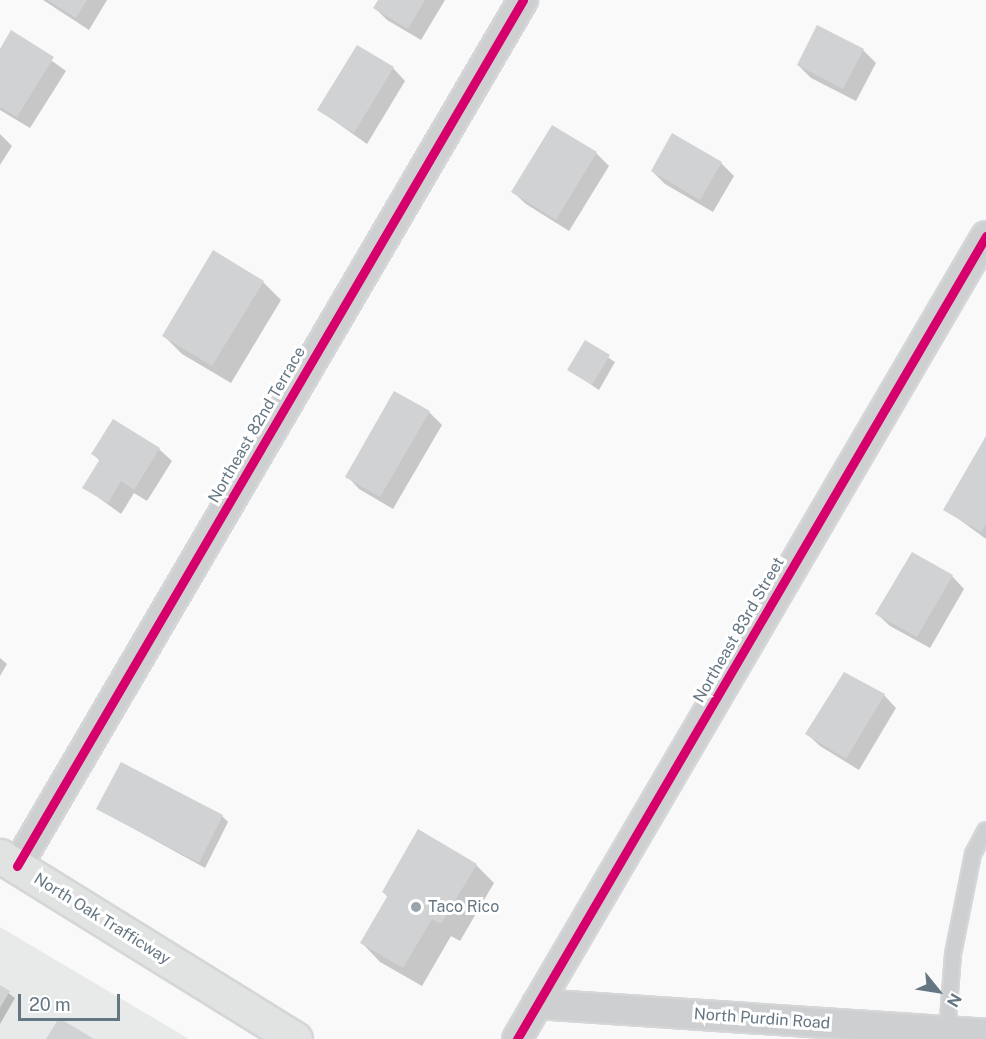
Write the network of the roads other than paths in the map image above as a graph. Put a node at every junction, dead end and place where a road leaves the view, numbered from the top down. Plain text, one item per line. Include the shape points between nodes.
1 (523, 0) edge
2 (986, 236) edge
3 (986, 830) edge
4 (8, 861) edge
5 (537, 1004) junction
6 (938, 1034) edge
7 (986, 1034) edge
8 (295, 1039) edge
9 (517, 1039) edge

1 - 4 street, Northeast 82nd Terrace
2 - 5 street, Northeast 83rd Street
3 - 6 lane via 973,854
4 - 8 main road, North Oak Trafficway
5 - 6 street, North Purdin Road
5 - 9 street, Northeast 83rd Street
6 - 7 street, North Purdin Road

